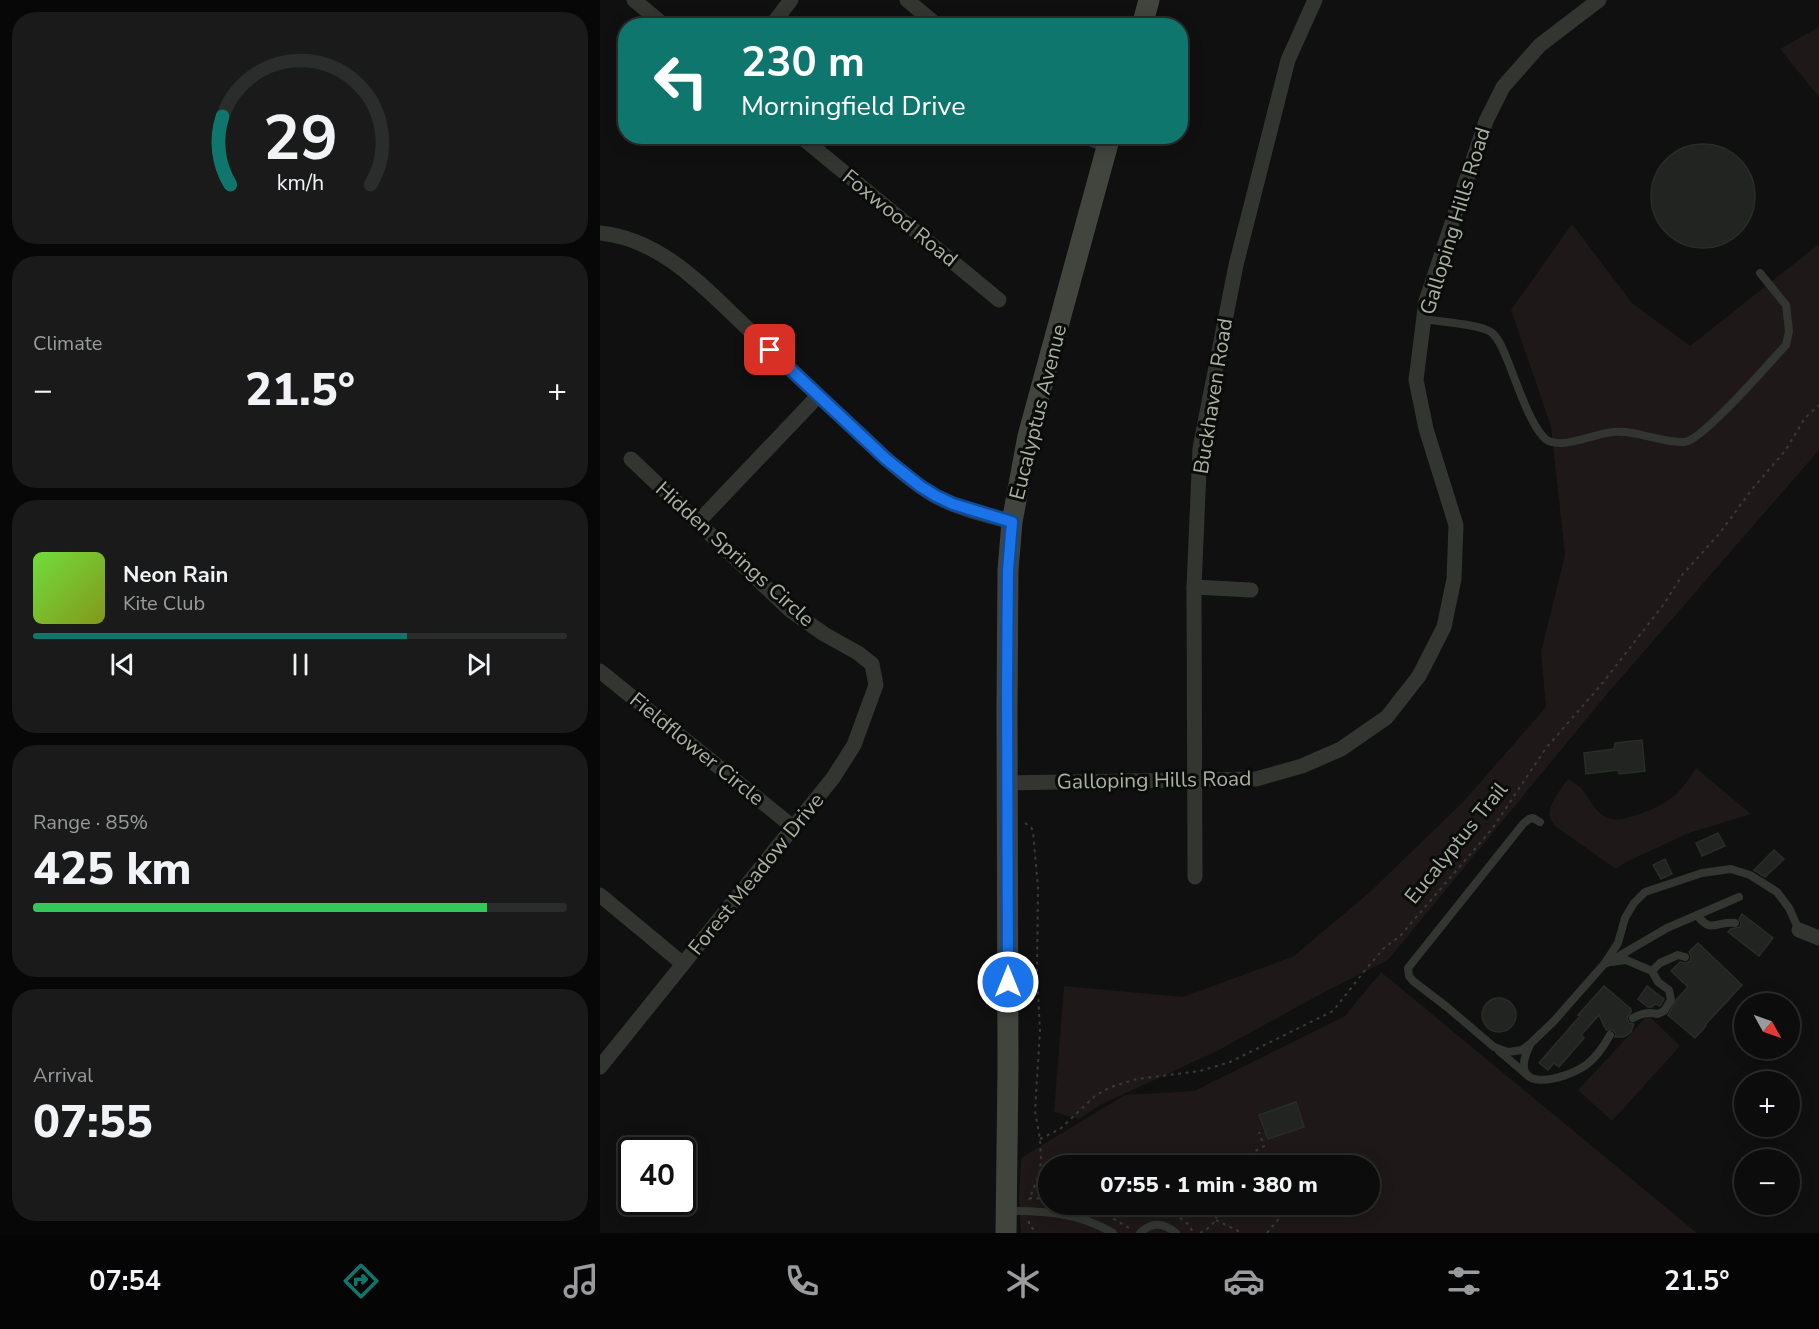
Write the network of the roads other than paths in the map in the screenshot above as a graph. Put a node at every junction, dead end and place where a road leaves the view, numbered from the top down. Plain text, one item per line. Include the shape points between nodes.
1 (634, 0) edge
2 (791, 0) edge
3 (907, 0) edge
4 (1149, 0) edge
5 (1315, 0) edge
6 (1599, 0) edge
7 (655, 18) edge
8 (777, 18) edge
9 (928, 18) edge
10 (1144, 18) edge
11 (810, 144) edge
12 (1108, 144) edge
13 (600, 232) edge
14 (1760, 273) dead end
15 (999, 300) dead end
16 (1424, 319) junction
17 (818, 396) junction
18 (631, 459) dead end
19 (698, 522) junction
20 (1012, 522) junction
21 (1194, 586) junction
22 (1251, 590) dead end
23 (872, 664) joint
24 (600, 671) edge
25 (1195, 780) junction
26 (1007, 783) junction
27 (1540, 822) dead end
28 (793, 827) junction
29 (1195, 877) dead end
30 (600, 895) edge
31 (1739, 897) dead end
32 (1697, 915) junction
33 (1735, 923) dead end
34 (1799, 930) joint
35 (1819, 938) edge
36 (1685, 957) dead end
37 (1605, 963) junction
38 (683, 964) junction
39 (1652, 971) junction
40 (1633, 1018) dead end
41 (1610, 1035) dead end
42 (1530, 1044) junction
43 (1494, 1047) junction
44 (600, 1067) edge
45 (1527, 1075) junction
46 (1007, 1211) junction
47 (1006, 1233) edge
48 (1113, 1233) edge
49 (1140, 1233) edge
50 (1176, 1233) edge

1 - 7 street
2 - 8 street
3 - 9 street
4 - 10 street
5 - 21 street, Buckhaven Road via 1288,60 1236,265 1200,448
6 - 16 street, Galloping Hills Road via 1540,45 1503,87 1486,121 1426,301
11 - 15 street, Foxwood Road
12 - 20 street, Eucalyptus Avenue via 1028,436
13 - 17 street via 617,234 651,248 689,272
14 - 16 lane via 1786,305 1786,345 1707,429 1688,442 1613,432 1562,443 1548,441 1536,429 1501,345 1491,332
16 - 25 street, Galloping Hills Road via 1416,380 1426,429 1456,525 1454,579 1444,627 1419,676 1388,717 1341,749 1302,766 1256,779
17 - 19 street
17 - 20 street via 903,474 936,496
18 - 19 street, Hidden Springs Circle
19 - 23 street, Hidden Springs Circle via 790,610
20 - 26 street, Eucalyptus Avenue via 1008,570
21 - 22 street
21 - 25 street, Buckhaven Road
23 - 28 street, Forest Meadow Drive via 876,685 854,745
24 - 28 street, Fieldflower Circle
25 - 26 street, Galloping Hills Road
25 - 29 street, Buckhaven Road
26 - 46 street, Eucalyptus Avenue
27 - 43 lane via 1533,818 1523,824 1408,968 1413,981
28 - 38 street, Forest Meadow Drive
30 - 38 street
31 - 32 lane
32 - 33 lane via 1704,924
32 - 37 lane
34 - 35 street
34 - 37 lane via 1777,892 1750,875 1731,869 1702,873 1645,892 1625,918 1618,943
36 - 39 lane via 1678,955
37 - 39 lane via 1626,960
37 - 42 lane
38 - 44 street, Forest Meadow Drive
39 - 40 lane via 1669,990 1671,1000 1658,1014 1641,1013
41 - 45 lane via 1595,1058 1572,1073 1543,1081 1534,1081
42 - 43 lane via 1508,1052
42 - 45 lane via 1523,1062
43 - 45 lane
46 - 47 street, Eucalyptus Avenue
46 - 48 lane via 1074,1216
49 - 50 lane via 1156,1224

